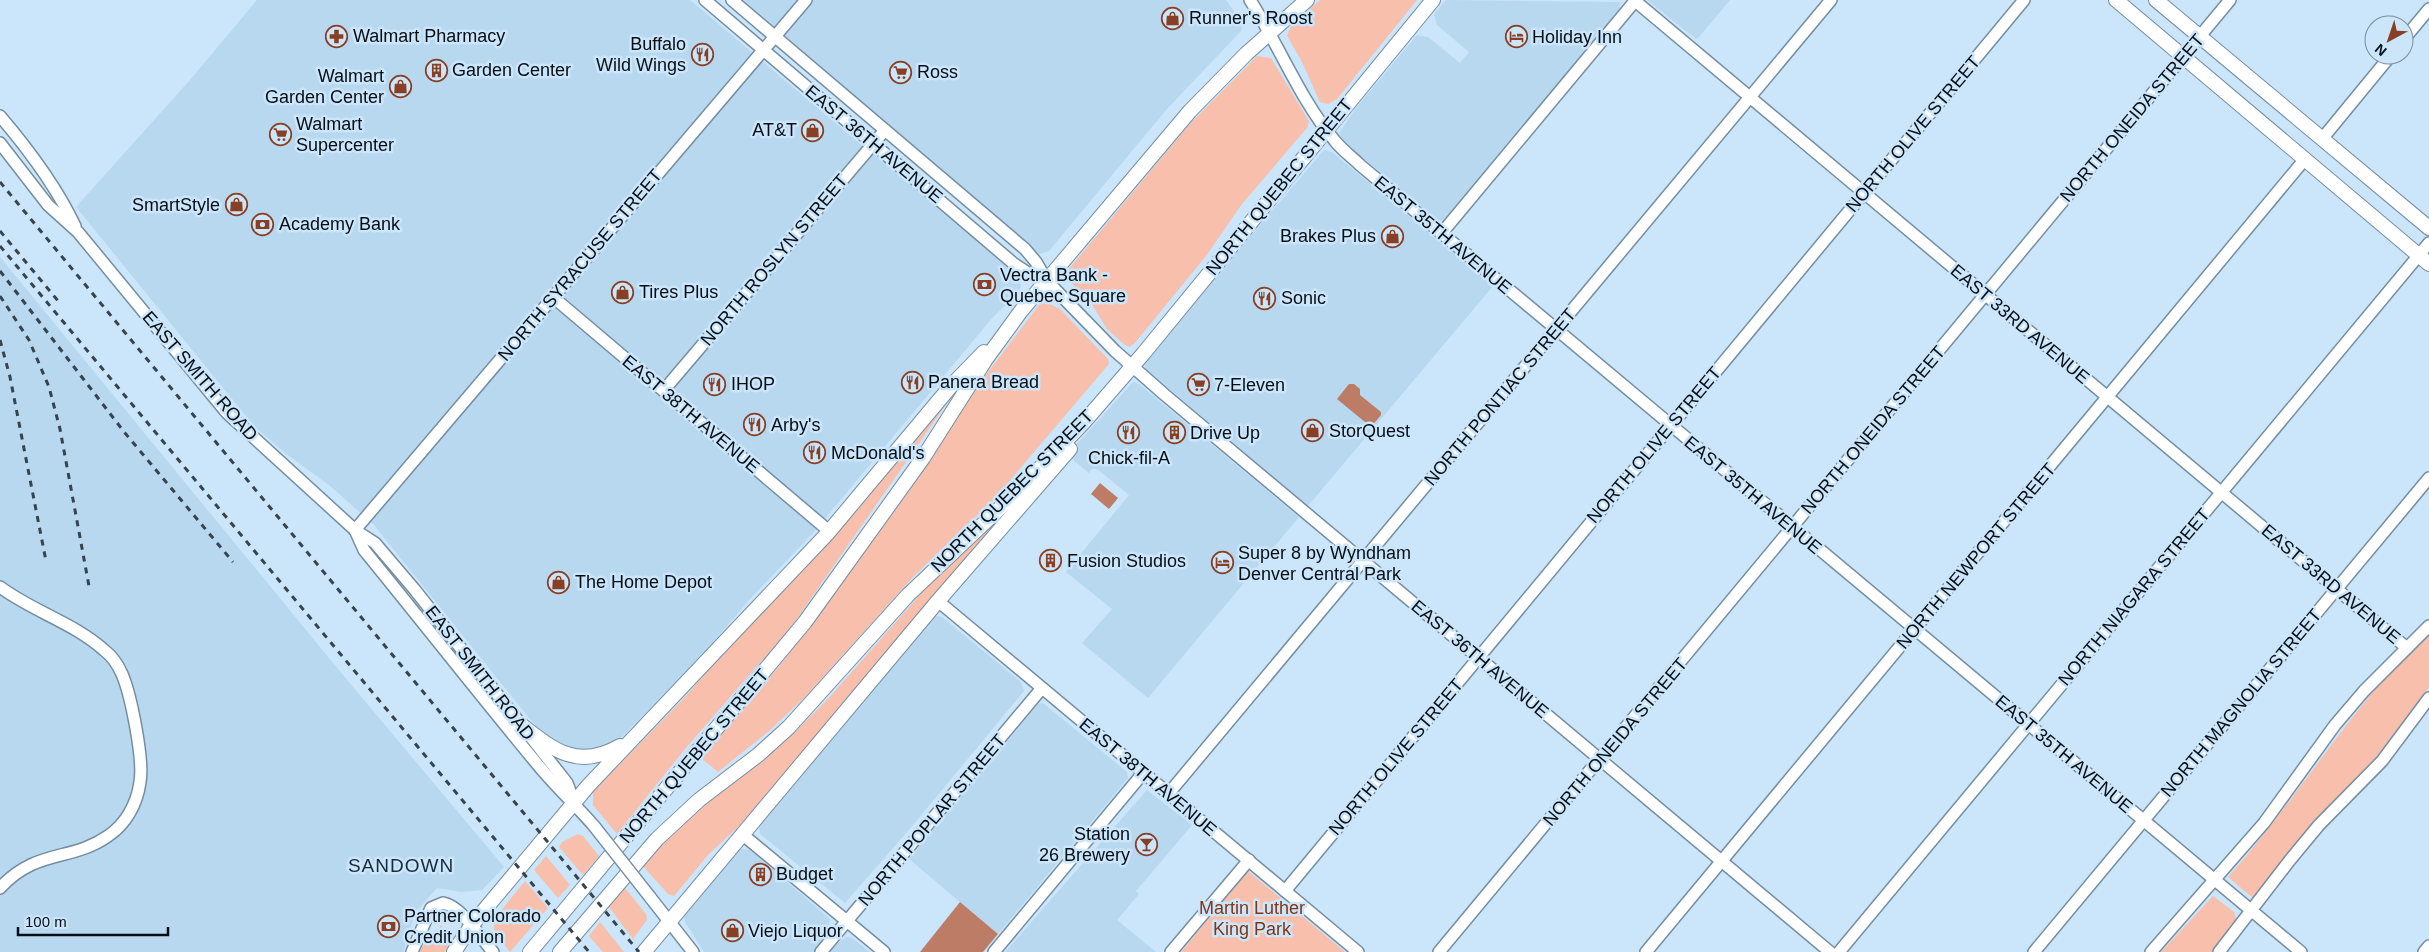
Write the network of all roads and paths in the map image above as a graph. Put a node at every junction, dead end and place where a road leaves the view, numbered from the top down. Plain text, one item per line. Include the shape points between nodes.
1 (705, 0) edge
2 (732, 0) edge
3 (806, 0) edge
4 (1250, 0) edge
5 (1307, 0) edge
6 (1432, 0) edge
7 (1634, 0) edge
8 (1831, 0) edge
9 (2024, 0) edge
10 (2116, 0) edge
11 (2156, 0) edge
12 (2230, 0) edge
13 (2429, 9) edge
14 (2414, 27) edge
15 (1270, 32) junction
16 (775, 36) junction
17 (2200, 37) junction
18 (763, 50) junction
19 (2183, 57) junction
20 (2383, 65) edge
21 (1750, 97) junction
22 (0, 116) edge
23 (1326, 129) junction
24 (885, 130) junction
25 (2322, 139) junction
26 (0, 143) edge
27 (873, 144) junction
28 (2305, 159) junction
29 (1864, 193) junction
30 (2429, 228) edge
31 (78, 232) junction
32 (1441, 234) junction
33 (2429, 243) edge
34 (2424, 259) edge
35 (1047, 281) junction
36 (1986, 295) junction
37 (553, 297) junction
38 (1022, 311) junction
39 (1556, 330) junction
40 (1132, 366) junction
41 (664, 390) junction
42 (2107, 397) junction
43 (1084, 422) junction
44 (1670, 426) junction
45 (2429, 478) edge
46 (2221, 493) junction
47 (1792, 528) junction
48 (355, 530) junction
49 (829, 531) junction
50 (1363, 562) junction
51 (0, 587) edge
52 (2337, 589) junction
53 (938, 601) junction
54 (2429, 626) edge
55 (1914, 629) junction
56 (2407, 648) junction
57 (1478, 658) junction
58 (1042, 688) junction
59 (2429, 698) edge
60 (519, 723) junction
61 (2029, 725) junction
62 (631, 740) junction
63 (1600, 760) junction
64 (1144, 772) junction
65 (1168, 793) junction
66 (574, 802) junction
67 (2143, 820) junction
68 (742, 834) junction
69 (1248, 860) junction
70 (1722, 861) junction
71 (2214, 879) junction
72 (0, 888) edge
73 (1285, 890) junction
74 (2252, 911) junction
75 (670, 921) junction
76 (847, 921) junction
77 (471, 926) junction
78 (2429, 946) edge
79 (492, 951) edge
80 (412, 952) edge
81 (454, 952) edge
82 (530, 952) edge
83 (560, 952) edge
84 (644, 952) edge
85 (692, 952) edge
86 (821, 952) edge
87 (884, 952) edge
88 (994, 952) edge
89 (1171, 952) edge
90 (1358, 952) edge
91 (1439, 952) edge
92 (1646, 952) edge
93 (1830, 952) edge
94 (1840, 952) edge
95 (2034, 952) edge
96 (2151, 952) edge
97 (2219, 952) edge
98 (2301, 952) edge
99 (2424, 952) edge

1 - 18 street, EAST 36TH AVENUE
2 - 16 street, EAST 36TH AVENUE
3 - 16 street, NORTH SYRACUSE STREET
4 - 15 street, EAST 35TH AVENUE
5 - 15 main road, NORTH QUEBEC STREET
6 - 23 main road, NORTH QUEBEC STREET
7 - 21 street, EAST 33RD AVENUE
7 - 32 street
8 - 21 street, NORTH PONTIAC STREET
9 - 29 street, NORTH OLIVE STREET
10 - 19 main road
11 - 17 main road
12 - 17 street, NORTH ONEIDA STREET
13 - 14 street
15 - 23 street, EAST 35TH AVENUE via 1278,52
15 - 35 main road, NORTH QUEBEC STREET via 1190,111
16 - 18 street, NORTH SYRACUSE STREET
16 - 24 street, EAST 36TH AVENUE
17 - 19 street, NORTH ONEIDA STREET
17 - 25 main road
18 - 27 street, EAST 36TH AVENUE
18 - 37 street, NORTH SYRACUSE STREET
19 - 28 main road
19 - 36 street, NORTH ONEIDA STREET
20 - 25 street
21 - 29 street, EAST 33RD AVENUE
21 - 39 street, NORTH PONTIAC STREET
22 - 31 street, EAST SMITH ROAD via 22,141 63,200
23 - 32 street, EAST 35TH AVENUE via 1360,165
23 - 40 main road, NORTH QUEBEC STREET
24 - 27 street, NORTH ROSLYN STREET
24 - 35 street, EAST 36TH AVENUE via 1024,249
25 - 30 main road
26 - 31 street, EAST SMITH ROAD via 48,205
27 - 35 street, EAST 36TH AVENUE via 1013,263
27 - 41 street, NORTH ROSLYN STREET
28 - 34 main road
28 - 42 street, NORTH NEWPORT STREET
29 - 36 street, EAST 33RD AVENUE
29 - 44 street, NORTH OLIVE STREET
31 - 48 street, EAST SMITH ROAD via 227,412
32 - 39 street, EAST 35TH AVENUE
33 - 34 street, NORTH NIAGARA STREET
34 - 46 street, NORTH NIAGARA STREET
35 - 38 main road, NORTH QUEBEC STREET
35 - 40 street, EAST 36TH AVENUE
36 - 42 street, EAST 33RD AVENUE
36 - 47 street, NORTH ONEIDA STREET
37 - 41 street, EAST 38TH AVENUE
37 - 48 street, NORTH SYRACUSE STREET
38 - 49 main road via 951,386
38 - 82 main road, NORTH QUEBEC STREET via 805,622
39 - 44 street, EAST 35TH AVENUE
39 - 50 street, NORTH PONTIAC STREET
40 - 43 main road, NORTH QUEBEC STREET
40 - 50 street, EAST 36TH AVENUE
41 - 49 street, EAST 38TH AVENUE
42 - 46 street, EAST 33RD AVENUE
42 - 55 street, NORTH NEWPORT STREET
43 - 53 main road via 1062,460
43 - 83 main road, NORTH QUEBEC STREET via 1018,491 908,595 789,727 670,825
44 - 47 street, EAST 35TH AVENUE
44 - 57 street, NORTH OLIVE STREET
45 - 52 street, NORTH MAGNOLIA STREET
46 - 52 street, EAST 33RD AVENUE
46 - 61 street, NORTH NIAGARA STREET
47 - 55 street, EAST 35TH AVENUE
47 - 63 street, NORTH ONEIDA STREET
48 - 60 street, EAST SMITH ROAD via 375,543 404,577
48 - 66 street, EAST SMITH ROAD via 364,550 487,704 559,791
49 - 62 main road
50 - 57 street, EAST 36TH AVENUE
50 - 65 street, NORTH PONTIAC STREET
51 - 72 street via 83,635 111,656 127,687 140,761 140,782 134,805 119,827 83,849 18,870
52 - 56 street, EAST 33RD AVENUE
52 - 67 street, NORTH MAGNOLIA STREET
53 - 58 street, EAST 38TH AVENUE
53 - 68 main road
54 - 56 street
55 - 61 street, EAST 35TH AVENUE
55 - 70 street, NORTH NEWPORT STREET
56 - 71 street via 2341,718 2264,823
57 - 63 street, EAST 36TH AVENUE
57 - 73 street, NORTH OLIVE STREET
58 - 64 street, EAST 38TH AVENUE
58 - 76 street, NORTH POPLAR STREET
59 - 74 street via 2382,761 2319,825
60 - 62 main road via 554,750 570,756 598,755
60 - 66 street, EAST SMITH ROAD via 567,783
61 - 67 street, EAST 35TH AVENUE
61 - 94 street, NORTH NIAGARA STREET
62 - 66 main road
63 - 70 street, EAST 36TH AVENUE
63 - 91 street, NORTH ONEIDA STREET
64 - 65 street, EAST 38TH AVENUE
64 - 88 street
65 - 69 street, EAST 38TH AVENUE
66 - 75 street, EAST SMITH ROAD, bridge
66 - 77 main road
67 - 71 street, EAST 35TH AVENUE
67 - 95 street, NORTH MAGNOLIA STREET
68 - 75 main road
68 - 76 street
69 - 73 street, EAST 38TH AVENUE
69 - 89 street
70 - 92 street, NORTH NEWPORT STREET
70 - 93 street, EAST 36TH AVENUE
71 - 74 street, EAST 35TH AVENUE
71 - 96 street
73 - 90 street, EAST 38TH AVENUE
74 - 97 street
74 - 98 street, EAST 35TH AVENUE
75 - 84 main road
75 - 85 street, EAST SMITH ROAD
76 - 86 street, NORTH POPLAR STREET
76 - 87 street
77 - 79 street
77 - 80 street via 448,903 437,904 431,908
77 - 81 main road
78 - 99 street

